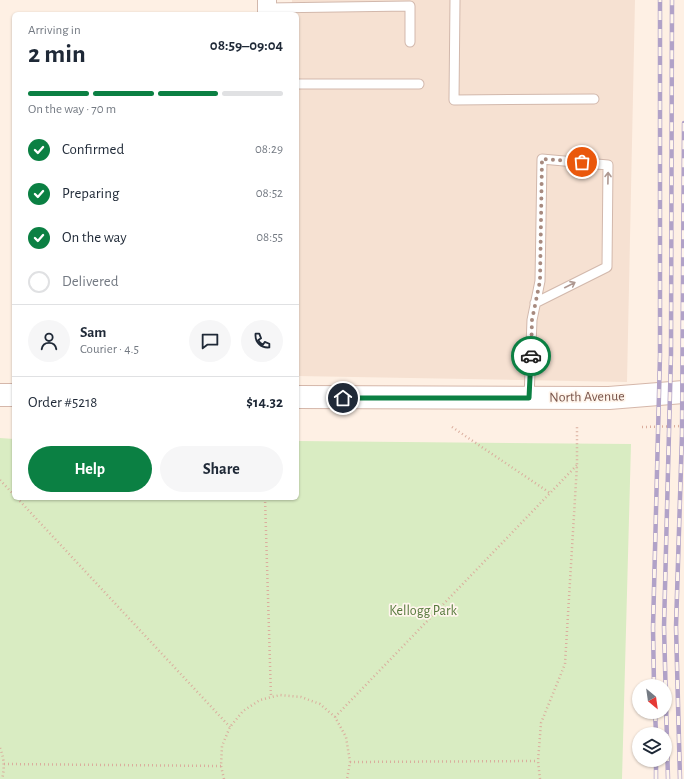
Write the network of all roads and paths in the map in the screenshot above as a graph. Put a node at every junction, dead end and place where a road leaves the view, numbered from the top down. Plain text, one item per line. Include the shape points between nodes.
1 (455, 0) edge
2 (267, 7) edge
3 (410, 42) dead end
4 (299, 84) edge
5 (419, 84) dead end
6 (594, 99) dead end
7 (536, 303) junction
8 (684, 392) edge
9 (0, 395) edge
10 (12, 395) edge
11 (299, 398) edge
12 (529, 398) junction
13 (684, 426) edge
14 (452, 427) dead end
15 (577, 427) dead end
16 (642, 427) dead end
17 (577, 465) junction
18 (0, 480) edge
19 (12, 493) edge
20 (550, 493) junction
21 (19, 500) edge
22 (265, 500) edge
23 (272, 697) junction
24 (335, 717) junction
25 (230, 727) junction
26 (0, 748) edge
27 (538, 761) junction
28 (350, 762) junction
29 (4, 764) junction
30 (221, 766) junction
31 (2, 779) edge
32 (224, 779) edge
33 (347, 779) edge
34 (540, 779) edge

1 - 6 lane via 454,100
2 - 3 lane via 410,6
4 - 5 lane
7 -> 7 lane via 606,267 608,164 542,159 540,281
7 - 12 lane via 532,320
8 - 12 main road, North Avenue via 609,398
9 - 10 main road
11 - 12 main road, North Avenue
13 - 16 path
14 - 20 path
15 - 17 path
17 - 20 path
17 - 27 path via 565,664 541,723
18 - 19 path
20 - 24 path
21 - 25 path
22 - 23 path
23 - 24 path via 301,697 320,704
23 - 25 path via 260,700 243,711
24 - 28 path via 346,736
25 - 30 path via 222,746
26 - 29 path
27 - 28 path
27 - 34 path
28 - 33 path
29 - 30 path
29 - 31 path
30 - 32 path

